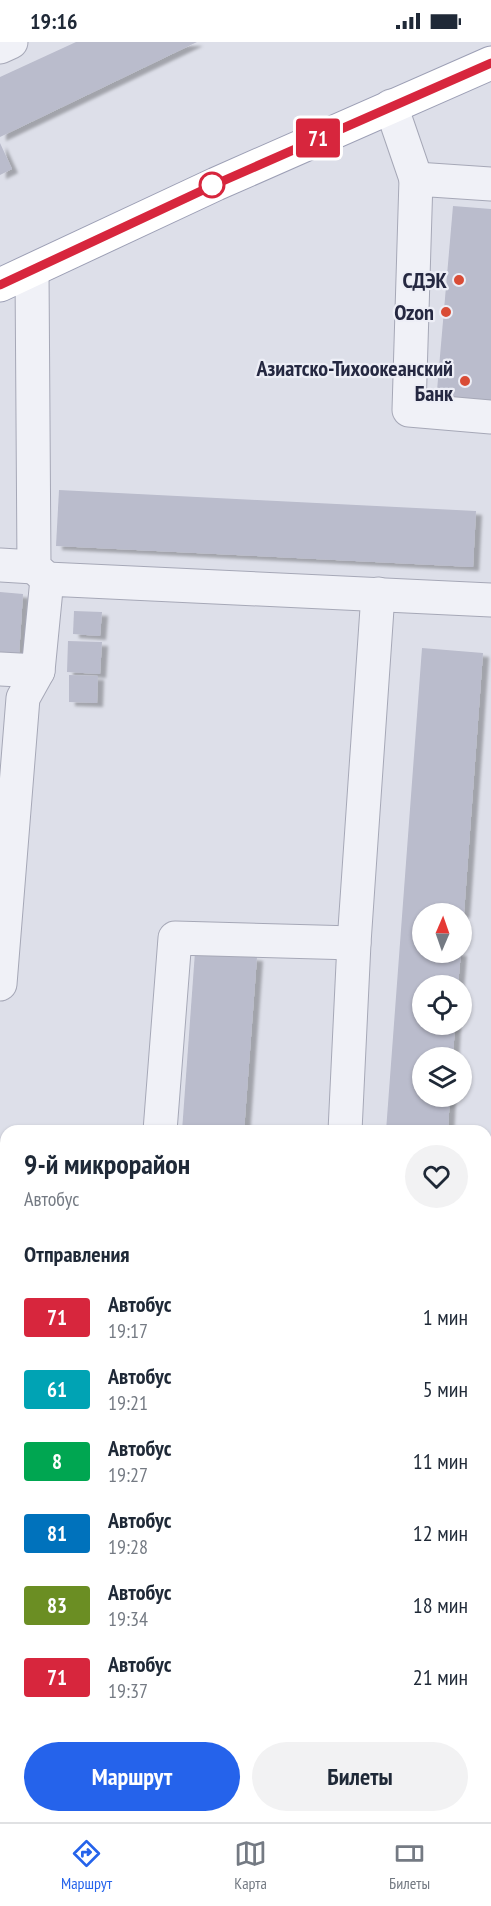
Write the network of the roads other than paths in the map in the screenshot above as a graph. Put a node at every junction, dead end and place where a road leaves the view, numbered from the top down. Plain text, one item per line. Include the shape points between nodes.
1 (11, 42) edge
2 (0, 47) edge
3 (491, 63) edge
4 (391, 106) junction
5 (416, 179) junction
6 (491, 184) edge
7 (32, 271) junction
8 (0, 285) edge
9 (491, 417) edge
10 (0, 565) edge
11 (41, 573) junction
12 (378, 594) junction
13 (491, 600) edge
14 (0, 669) edge
15 (38, 671) junction
16 (354, 943) junction
17 (0, 984) edge
18 (160, 1125) edge
19 (345, 1125) edge

1 - 2 lane
3 - 4 main road
4 - 5 lane
4 - 7 main road
5 - 6 lane
5 - 9 lane via 410,410
7 - 8 main road
7 - 11 lane
10 - 11 lane
11 - 12 lane
11 - 15 lane
12 - 13 lane
12 - 16 lane
14 - 15 lane
15 - 17 lane via 23,698
16 - 18 lane via 175,938
16 - 19 lane

